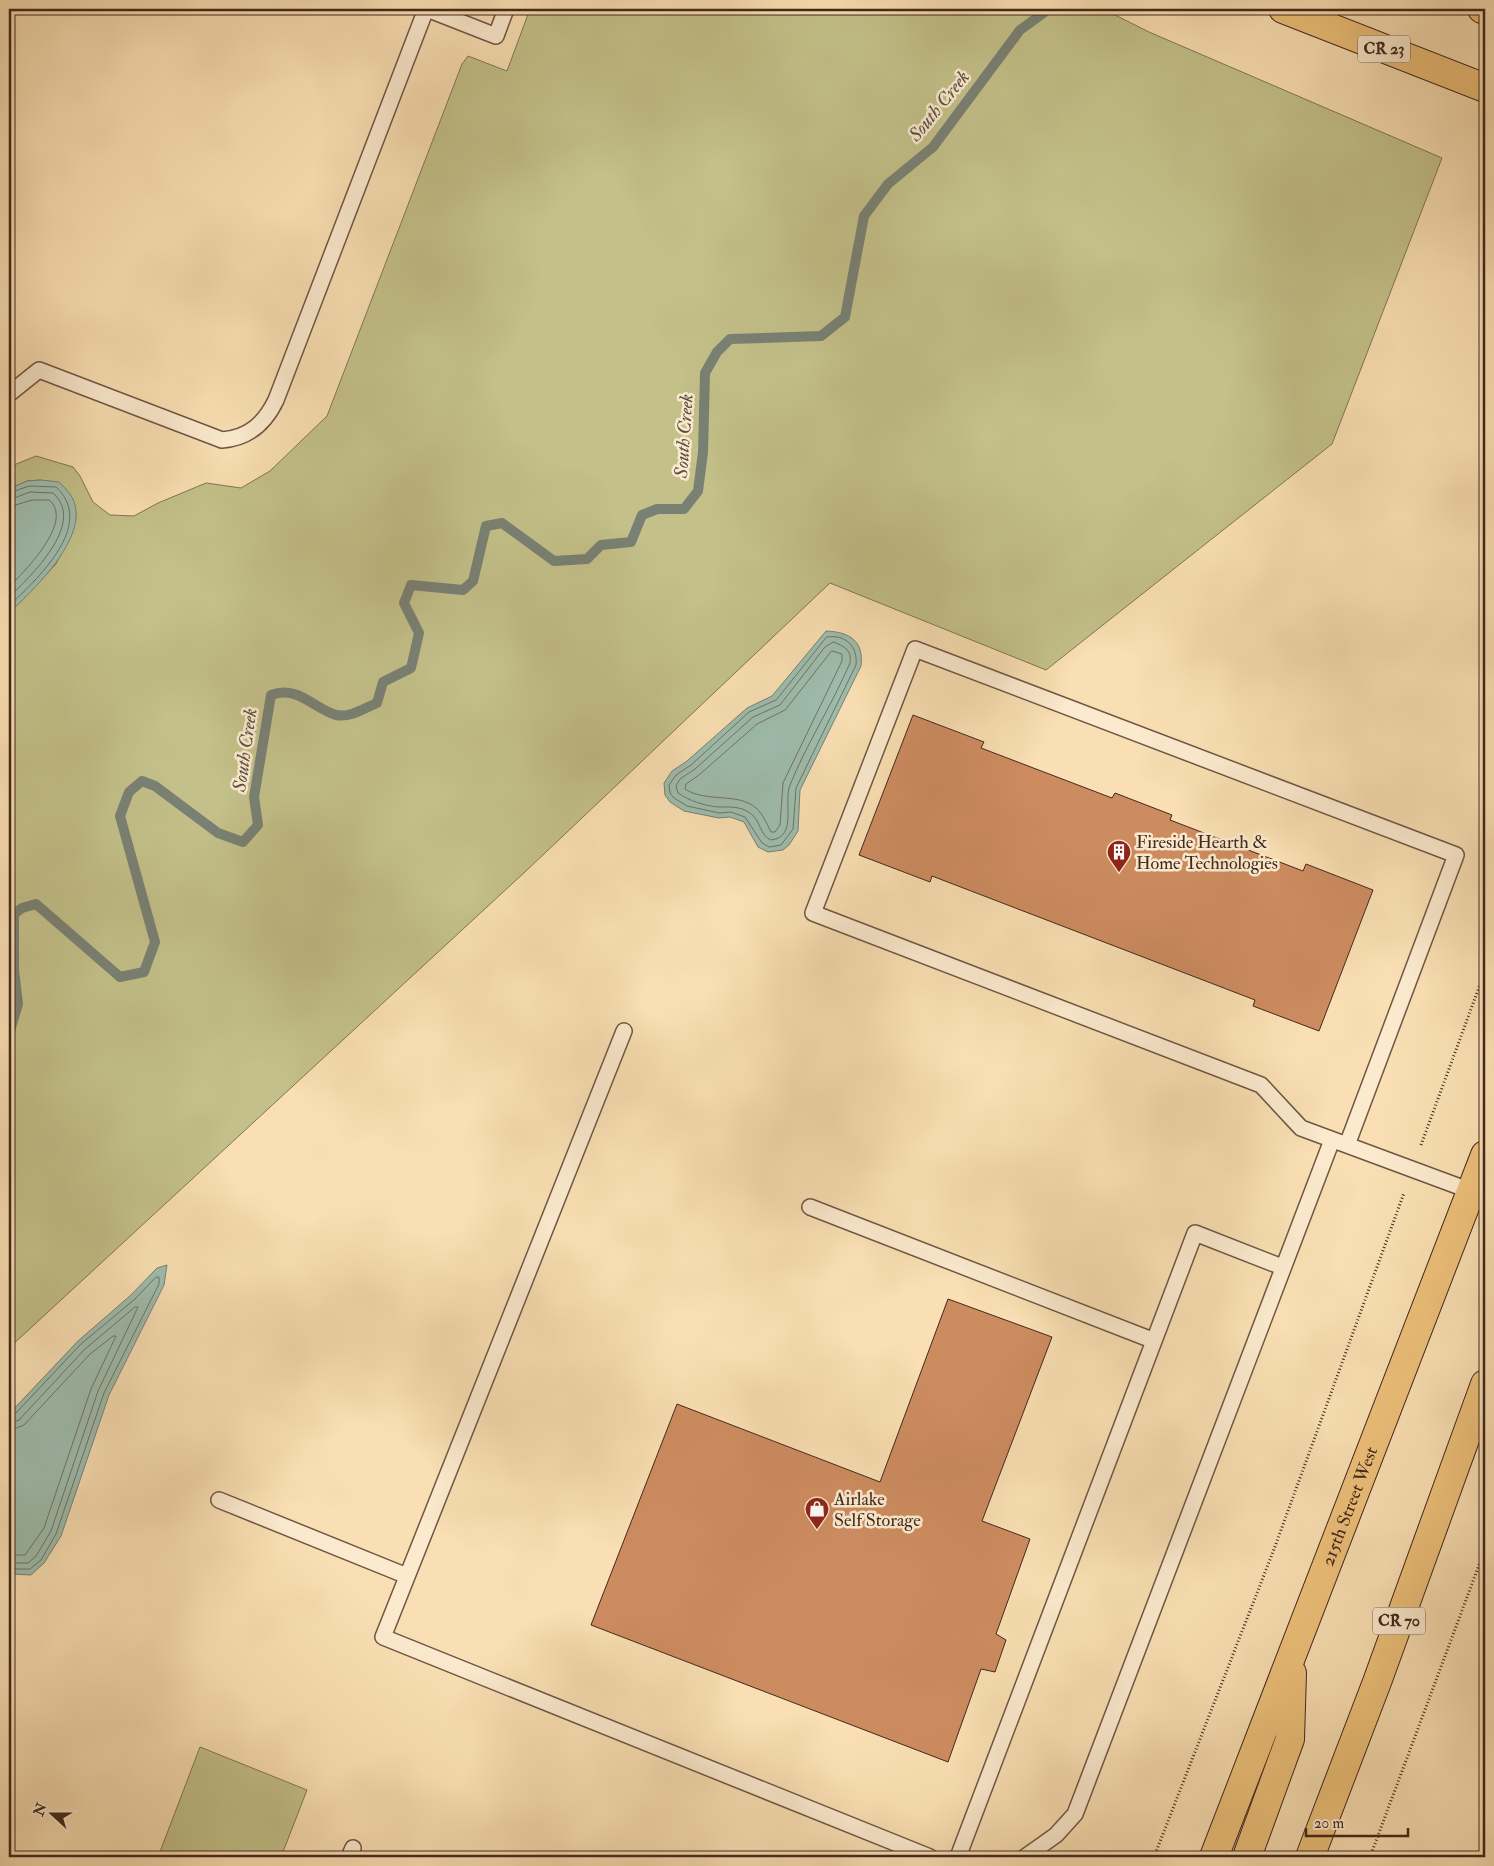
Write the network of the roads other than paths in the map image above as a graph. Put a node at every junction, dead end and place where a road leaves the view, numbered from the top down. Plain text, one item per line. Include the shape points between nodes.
1 (426, 9) edge
2 (506, 9) edge
3 (1283, 9) edge
4 (1485, 88) edge
5 (9, 394) edge
6 (624, 1031) dead end
7 (1332, 1140) junction
8 (1346, 1145) junction
9 (1485, 1155) edge
10 (1471, 1192) junction
11 (810, 1207) dead end
12 (1282, 1267) junction
13 (1152, 1340) junction
14 (1485, 1384) edge
15 (219, 1500) dead end
16 (407, 1576) junction
17 (1292, 1654) junction
18 (930, 1857) edge
19 (958, 1857) edge
20 (1024, 1857) edge
21 (1214, 1857) edge
22 (1247, 1857) edge
23 (1310, 1857) edge

1 - 2 lane via 496,36
1 - 5 lane via 276,400 260,425 236,439 222,440 39,370
3 - 4 main road, CR 23
6 - 16 lane
7 - 8 lane
7 - 8 lane via 1301,1128 1260,1085 813,913 915,649 1456,855
7 - 12 lane
8 - 10 lane
9 - 10 main road, 215th Street West
10 - 17 main road, 215th Street West
11 - 13 lane
12 - 13 lane via 1195,1233
12 - 20 lane via 1075,1814 1056,1835
13 - 19 lane
14 - 23 main road, CR 70
15 - 16 lane
16 - 18 lane via 383,1637
17 - 21 main road, 215th Street West
17 - 22 main road via 1290,1739

